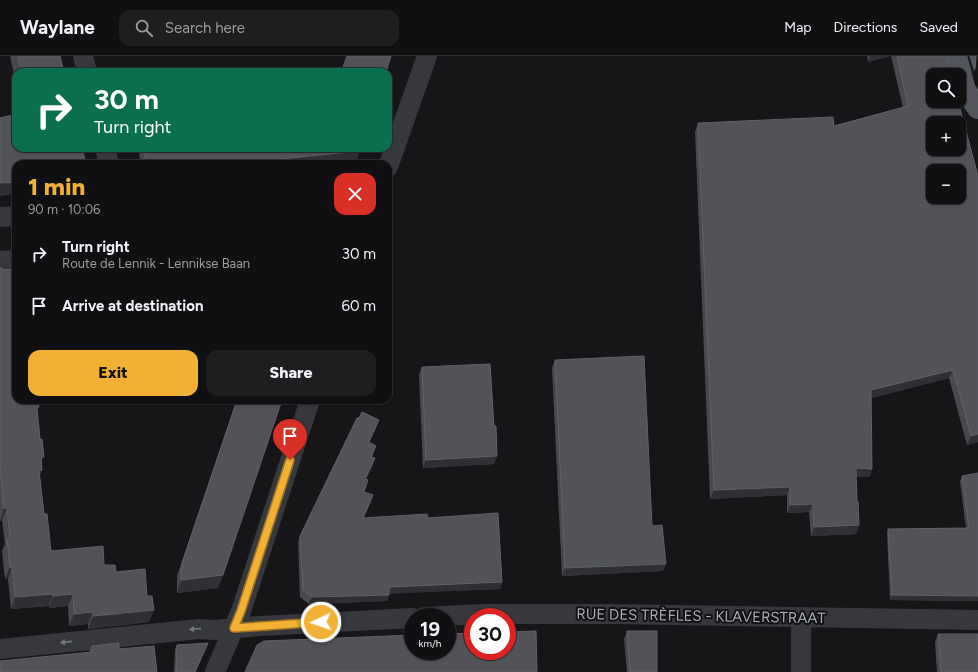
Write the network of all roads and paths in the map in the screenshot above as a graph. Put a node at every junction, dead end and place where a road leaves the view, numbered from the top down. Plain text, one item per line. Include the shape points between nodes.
1 (84, 56) edge
2 (427, 56) edge
3 (956, 56) edge
4 (86, 68) edge
5 (978, 108) edge
6 (390, 160) edge
7 (12, 216) edge
8 (0, 217) edge
9 (12, 260) edge
10 (0, 261) edge
11 (309, 404) edge
12 (456, 615) edge
13 (801, 617) junction
14 (404, 619) edge
15 (978, 620) edge
16 (234, 628) junction
17 (0, 649) edge
18 (215, 672) edge
19 (801, 672) edge

1 - 4 street
2 - 6 street
3 - 5 main road via 965,90
7 - 8 street
9 - 10 street
11 - 16 street
12 - 13 street, RUE DES TRÈFLES - KLAVERSTRAAT via 610,614
13 - 15 street, RUE DES TRÈFLES - KLAVERSTRAAT
13 - 19 street
14 - 16 street
16 -> 17 street via 199,629
16 - 18 street

